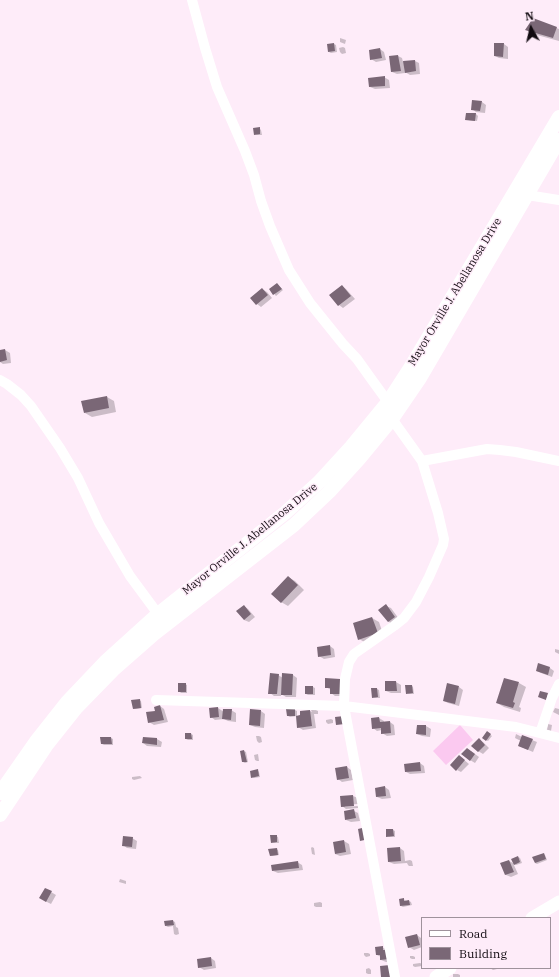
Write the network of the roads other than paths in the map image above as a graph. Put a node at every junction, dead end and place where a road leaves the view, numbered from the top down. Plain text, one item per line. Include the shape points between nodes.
1 (192, 0) edge
2 (559, 117) edge
3 (559, 140) edge
4 (527, 195) junction
5 (559, 200) edge
6 (451, 312) junction
7 (0, 380) edge
8 (388, 402) junction
9 (392, 419) junction
10 (422, 461) junction
11 (559, 461) edge
12 (286, 513) junction
13 (294, 525) junction
14 (158, 614) junction
15 (559, 684) edge
16 (156, 700) dead end
17 (344, 706) junction
18 (540, 733) junction
19 (559, 738) edge
20 (0, 793) edge
21 (0, 814) edge
22 (559, 902) edge
23 (534, 917) edge
24 (448, 969) edge
25 (395, 977) edge
26 (436, 977) edge

1 - 8 street via 217,88 245,151 270,226 289,270 310,303 357,359
2 - 6 main road, Mayor Orville J. Abellanosa Drive
3 - 4 main road, Mayor Orville J. Abellanosa Drive
4 - 5 street
4 - 6 main road, Mayor Orville J. Abellanosa Drive
6 - 8 main road, Mayor Orville J. Abellanosa Drive
6 - 9 main road, Mayor Orville J. Abellanosa Drive via 420,378
7 - 14 street via 21,395 31,406 57,443 130,576
8 - 12 main road, Mayor Orville J. Abellanosa Drive via 319,482
9 - 10 street
9 - 13 main road, Mayor Orville J. Abellanosa Drive via 359,459
10 - 11 street via 487,449
10 - 17 street via 439,518 443,546 416,602 404,618 354,654 349,662 345,679
12 - 13 main road
12 - 14 main road, Mayor Orville J. Abellanosa Drive
13 - 21 main road, Mayor Orville J. Abellanosa Drive via 154,634 113,670 77,707 46,746
14 - 20 main road, Mayor Orville J. Abellanosa Drive via 105,662 67,702
15 - 18 street
16 - 17 street
17 - 18 street via 503,725
17 - 25 street
18 - 19 street
22 - 23 street
24 - 26 street

